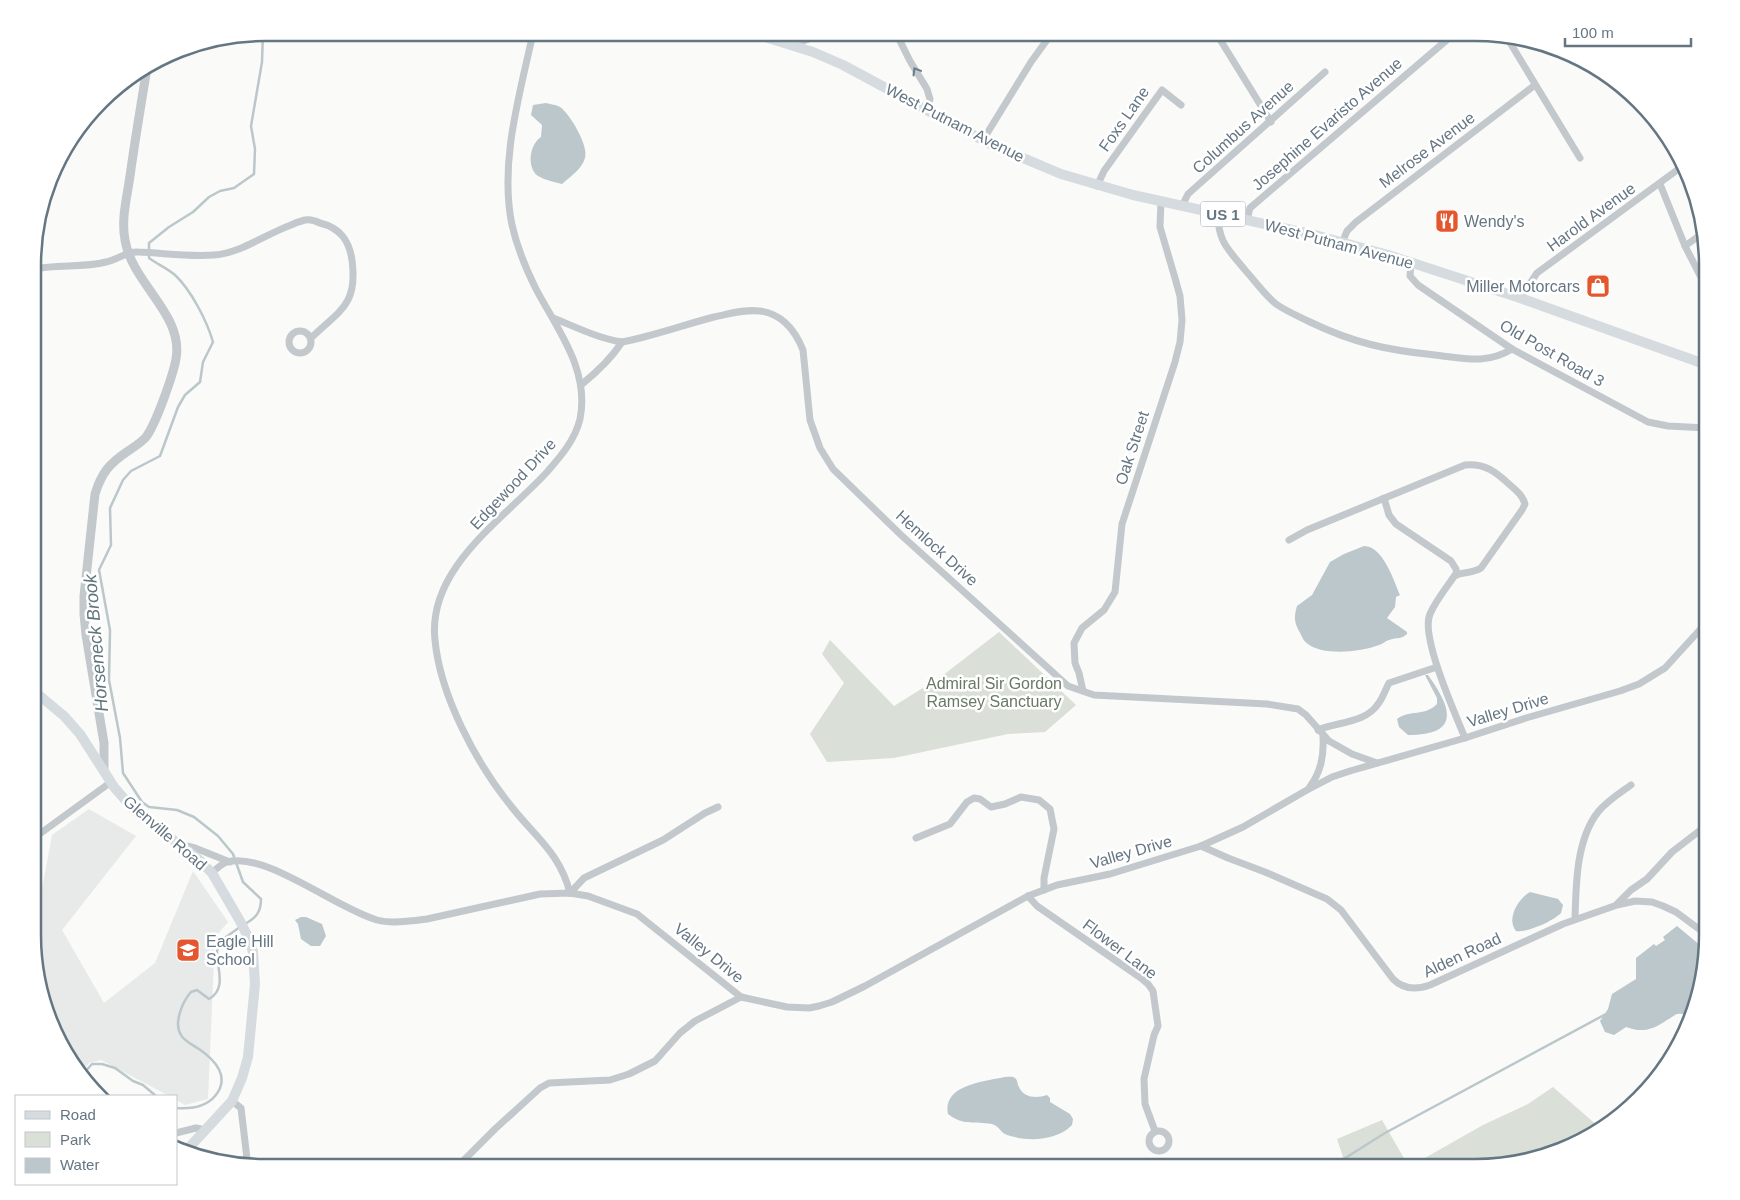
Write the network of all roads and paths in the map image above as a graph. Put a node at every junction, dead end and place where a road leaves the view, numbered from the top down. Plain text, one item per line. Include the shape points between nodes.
1 (531, 41) edge
2 (788, 41) edge
3 (900, 41) edge
4 (1046, 41) edge
5 (1221, 41) edge
6 (1446, 41) edge
7 (1511, 44) edge
8 (1326, 72) dead end
9 (146, 76) edge
10 (1535, 86) junction
11 (1181, 105) dead end
12 (927, 110) junction
13 (1271, 122) junction
14 (983, 140) junction
15 (1580, 158) dead end
16 (1678, 169) edge
17 (1660, 184) junction
18 (1098, 186) junction
19 (1161, 201) junction
20 (1182, 206) junction
21 (1218, 214) junction
22 (1248, 220) junction
23 (1697, 237) edge
24 (1342, 243) junction
25 (1685, 246) junction
26 (133, 252) junction
27 (1411, 262) junction
28 (41, 268) edge
29 (1699, 273) edge
30 (1520, 298) junction
31 (552, 318) junction
32 (311, 338) dead end
33 (622, 342) junction
34 (1512, 349) junction
35 (1699, 359) edge
36 (581, 385) junction
37 (1699, 428) edge
38 (1384, 498) junction
39 (1289, 540) dead end
40 (1457, 575) junction
41 (1699, 631) edge
42 (1437, 667) junction
43 (1083, 691) junction
44 (41, 697) edge
45 (1318, 730) junction
46 (1323, 736) junction
47 (1464, 738) junction
48 (1378, 763) junction
49 (104, 769) junction
50 (111, 782) junction
51 (1631, 785) dead end
52 (1307, 790) junction
53 (718, 806) dead end
54 (1699, 831) edge
55 (41, 833) edge
56 (916, 838) dead end
57 (180, 844) junction
58 (1201, 846) junction
59 (235, 862) junction
60 (212, 873) junction
61 (1044, 890) junction
62 (570, 893) junction
63 (1028, 896) junction
64 (1617, 905) junction
65 (1575, 919) junction
66 (1699, 929) edge
67 (741, 997) junction
68 (232, 1101) junction
69 (206, 1130) junction
70 (1155, 1131) dead end
71 (178, 1133) edge
72 (191, 1146) edge
73 (247, 1158) edge
74 (465, 1159) edge

1 - 31 street, Edgewood Drive via 515,118 509,200 512,225 527,269
2 - 12 main road, West Putnam Avenue / US 1 via 843,64
12 -> 3 street via 930,99 927,89
4 - 14 street
5 - 13 street
6 - 22 street, Josephine Evaristo Avenue via 1250,208
7 - 10 street
8 - 13 street, Columbus Avenue
9 - 26 street via 125,207 125,241
10 - 15 street
10 - 24 street, Melrose Avenue via 1356,222
11 - 18 street, Foxs Lane via 1162,90 1104,171
12 - 14 main road, West Putnam Avenue / US 1
13 - 20 street, Columbus Avenue via 1188,194
14 - 18 main road, West Putnam Avenue / US 1 via 1061,174
16 - 17 street, Harold Avenue
17 - 25 street
17 - 30 street, Harold Avenue via 1537,273
18 - 19 main road, West Putnam Avenue / US 1
19 - 20 main road, West Putnam Avenue / US 1
19 - 43 street, Oak Street via 1160,227 1180,296 1180,342 1122,524 1115,592 1104,610 1082,628 1074,643 1075,663
20 - 21 main road, West Putnam Avenue / US 1
21 - 22 main road, West Putnam Avenue / US 1
21 - 34 street via 1221,238 1249,274 1274,302 1316,325 1357,342 1392,350 1478,360 1496,358
22 - 24 main road, West Putnam Avenue / US 1
23 - 25 street
24 - 27 main road, West Putnam Avenue / US 1
25 - 29 street
26 - 28 street via 105,263
26 - 32 street via 180,256 216,254 235,250 306,220 335,228 351,252 353,289 345,306
26 - 49 street via 138,273 172,326 176,337 176,358 154,423 146,437 113,462 99,480 95,494 84,614 104,743
27 - 30 main road, West Putnam Avenue / US 1
27 - 34 street, Old Post Road 3 via 1410,276 1418,285
30 - 35 main road, West Putnam Avenue / US 1
31 - 33 street, Hemlock Drive via 607,340
31 - 36 street, Edgewood Drive via 575,362
33 - 36 street via 613,356
33 - 43 street, Hemlock Drive via 734,312 761,311 786,323 794,331 803,350 810,420 820,448 833,469 1056,676 1068,686
34 - 37 street, Old Post Road 3 via 1648,422
36 - 62 street, Edgewood Drive via 579,422 565,451 459,562 444,586 434,625 441,670 474,752 510,806 553,854 566,877
38 - 39 street
38 - 40 street via 1389,515 1396,524 1451,561
38 - 40 street via 1464,465 1474,464 1494,470 1521,496 1525,504 1522,510 1481,568
40 - 42 street via 1429,614 1428,626
41 - 47 street, Valley Drive via 1666,668 1639,684
42 - 45 street via 1389,683 1378,705 1362,717
42 - 47 street
43 - 45 street, Hemlock Drive via 1094,695 1290,707 1306,715
44 - 49 main road, Glenville Road via 80,734
45 - 46 street, Hemlock Drive
46 - 48 street, Hemlock Drive via 1352,754
46 - 52 street via 1321,766
47 - 48 street, Valley Drive
48 - 52 street, Valley Drive via 1332,777
49 - 50 main road, Glenville Road
50 - 55 street
50 - 57 main road, Glenville Road via 134,810
51 - 65 street via 1599,811 1584,835
52 - 58 street, Valley Drive via 1243,828
53 - 62 street via 663,840 584,878
54 - 64 street via 1672,852
56 - 61 street via 950,824 974,798 991,806 1021,797 1039,800 1050,809 1054,829
57 - 59 street, Valley Drive
57 - 60 main road, Glenville Road
58 - 61 street, Valley Drive
58 - 65 street, Alden Road via 1327,899 1341,910 1392,979 1412,988 1430,986
59 - 60 street via 224,864
59 - 62 street, Valley Drive via 274,870 379,921 449,915 540,894
60 - 68 main road, Glenville Road via 246,932 255,967 248,1057
61 - 63 street, Valley Drive
62 - 67 street, Valley Drive via 588,896 637,914
63 - 67 street, Valley Drive via 832,1002 809,1008 787,1007
63 - 70 street, Flower Lane via 1037,906 1141,978 1153,991 1158,1026 1144,1078 1145,1104
64 - 65 street, Alden Road
64 - 66 street, Alden Road via 1652,902 1676,912
67 - 74 street via 695,1021 655,1061 629,1074 610,1080 549,1083 540,1088
68 - 69 main road, Glenville Road
68 - 73 street via 241,1108
69 - 71 street via 196,1128
69 - 72 main road, Glenville Road

